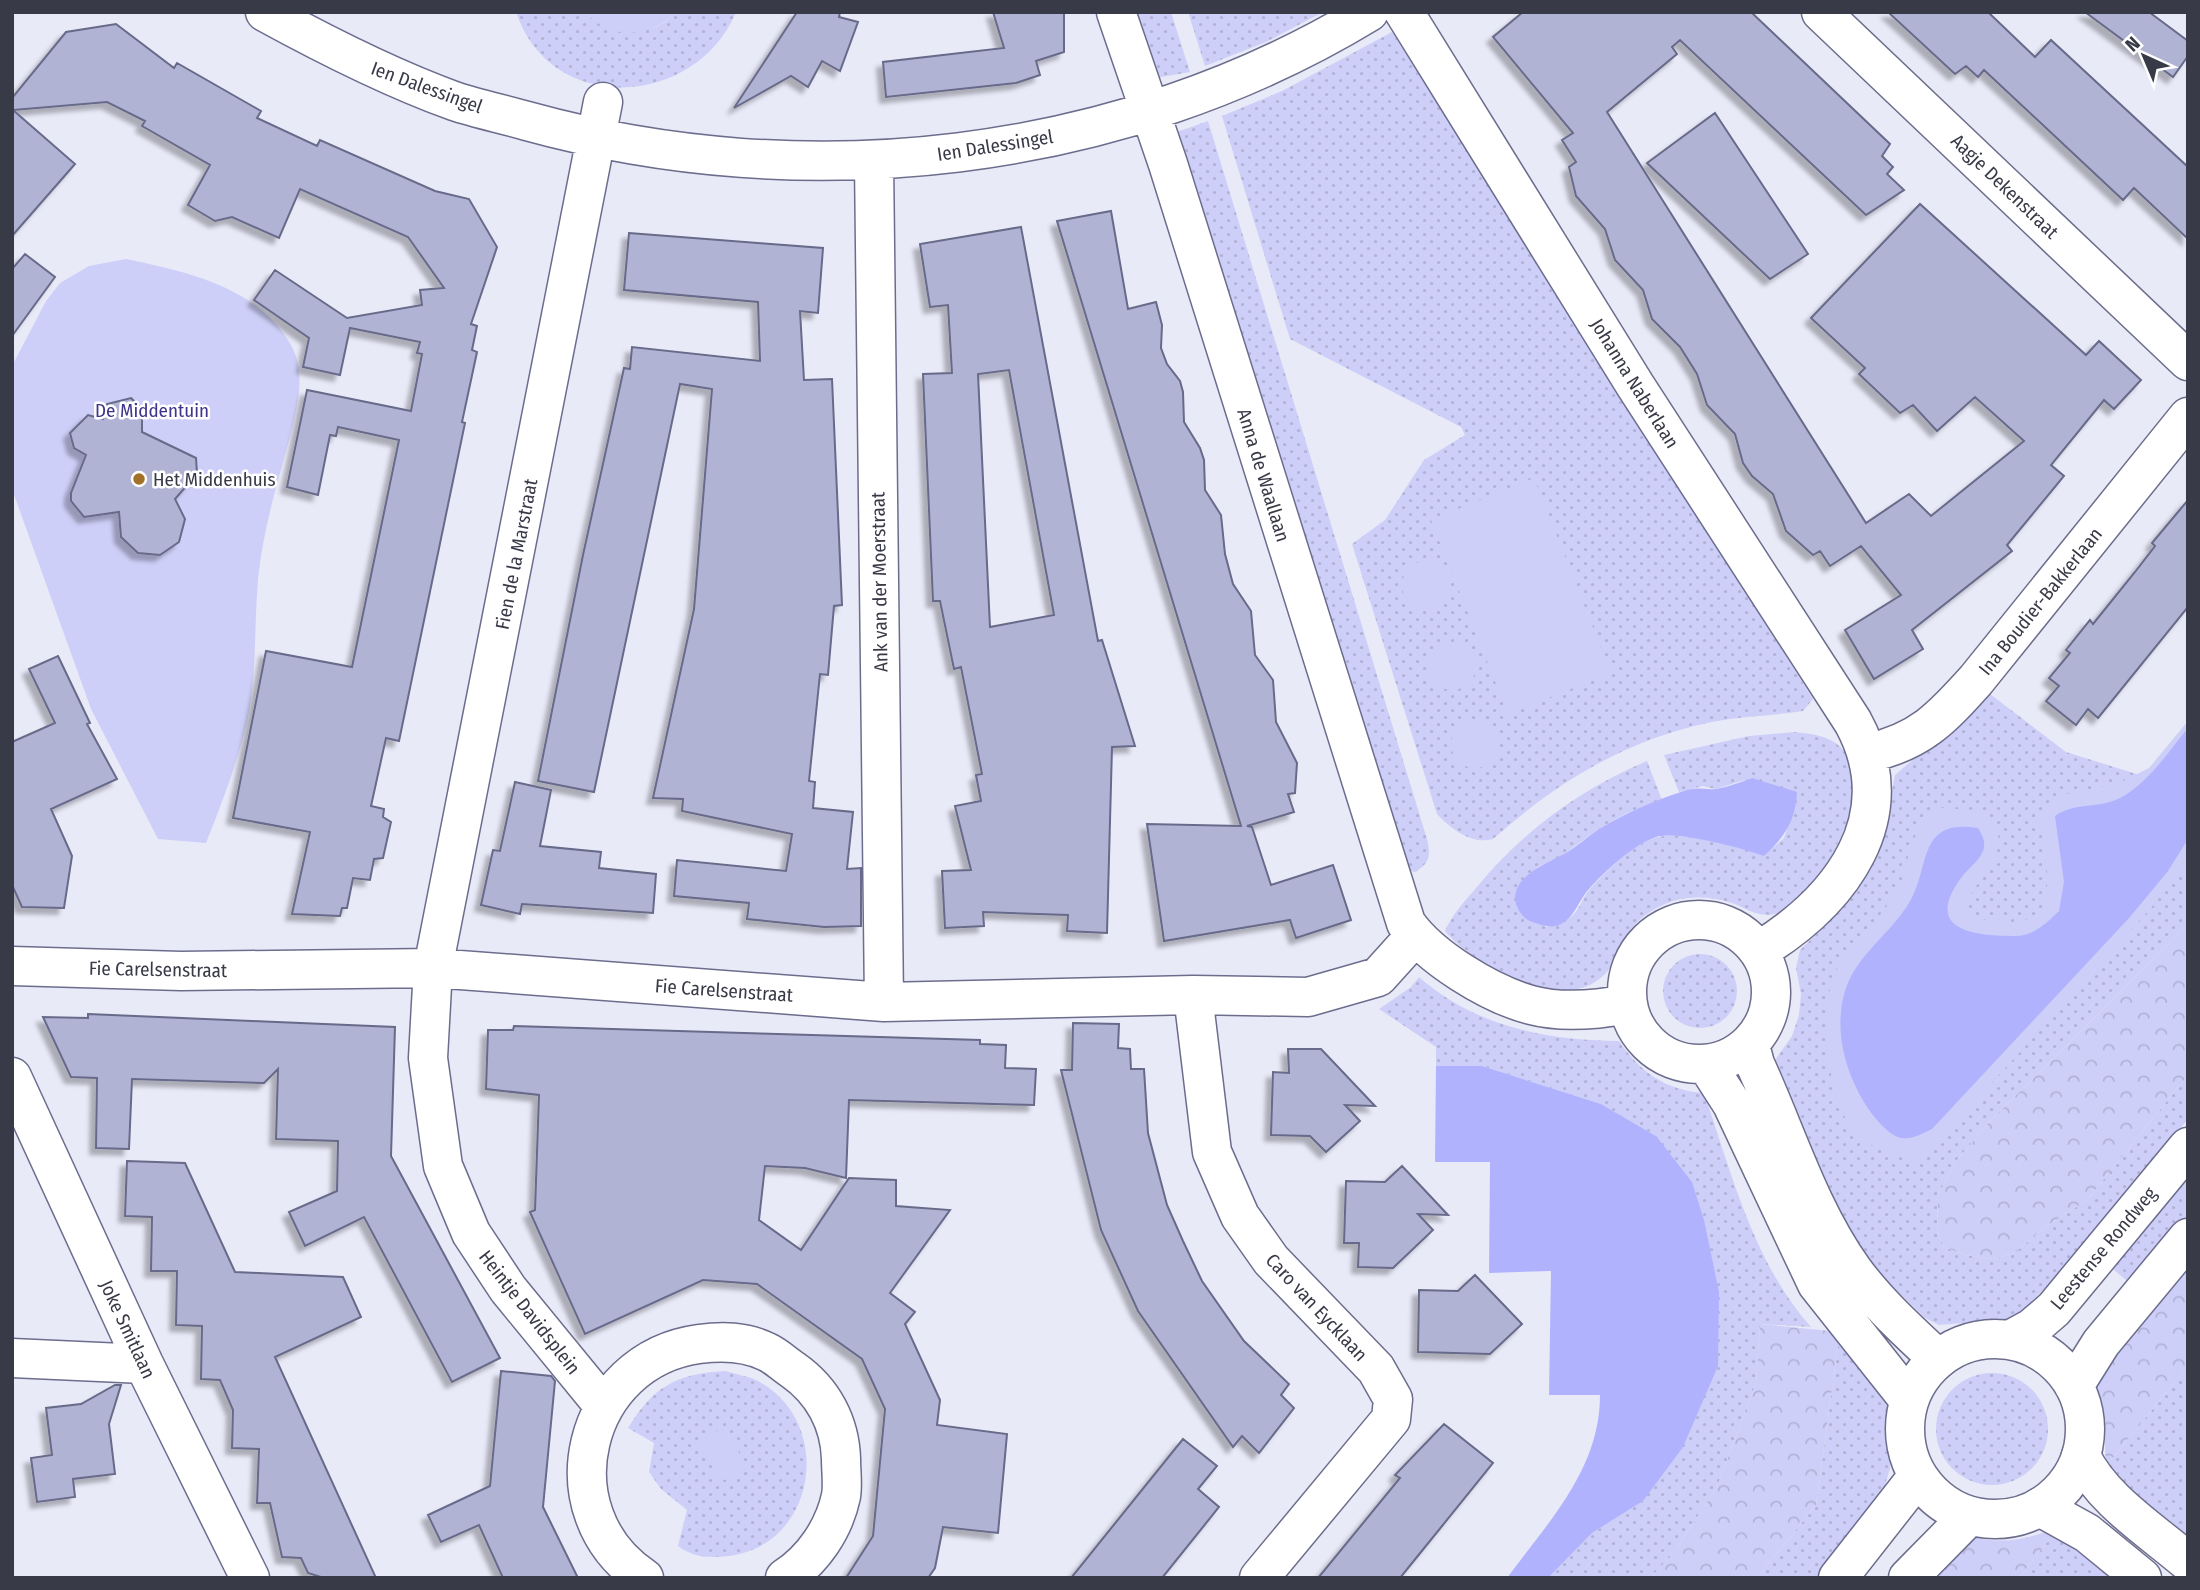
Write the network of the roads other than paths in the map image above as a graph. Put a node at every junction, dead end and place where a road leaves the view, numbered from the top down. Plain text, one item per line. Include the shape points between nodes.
1 (265, 12) edge
2 (1116, 12) edge
3 (1369, 12) edge
4 (1404, 12) edge
5 (1821, 12) edge
6 (603, 103) dead end
7 (1150, 110) junction
8 (598, 141) junction
9 (874, 161) junction
10 (2188, 361) edge
11 (2188, 417) edge
12 (1868, 753) junction
13 (1415, 936) junction
14 (1760, 950) junction
15 (12, 966) edge
16 (433, 968) junction
17 (1193, 995) junction
18 (884, 1003) junction
19 (1627, 1004) junction
20 (1750, 1045) junction
21 (1707, 1065) junction
22 (12, 1077) edge
23 (2188, 1147) edge
24 (2188, 1238) edge
25 (2010, 1340) junction
26 (12, 1358) edge
27 (1937, 1359) junction
28 (144, 1364) junction
29 (2074, 1386) junction
30 (1909, 1400) junction
31 (604, 1405) junction
32 (2081, 1456) junction
33 (1918, 1476) junction
34 (2040, 1507) junction
35 (1969, 1516) junction
36 (2188, 1562) edge
37 (250, 1578) edge
38 (644, 1578) edge
39 (785, 1578) edge
40 (1259, 1578) edge
41 (1838, 1578) edge
42 (1908, 1578) edge
43 (2142, 1578) edge

1 - 8 street, Ien Dalessingel via 407,83
2 - 7 street, Anna de Waallaan
3 - 7 street, Ien Dalessingel via 1266,65
4 - 12 street, Johanna Naberlaan via 1635,385 1853,722
5 - 10 street, Aagje Dekenstraat
6 - 8 street
7 - 9 street, Ien Dalessingel via 1059,135 967,152
7 - 13 street, Anna de Waallaan via 1390,880
8 - 9 street, Ien Dalessingel via 735,160
8 - 16 street, Fien de la Marstraat
9 - 18 street, Ank van der Moerstraat
11 - 12 street, Ina Boudier-Bakkerlaan via 1947,712 1914,738
12 - 14 street via 1870,808 1852,862 1806,918
13 - 17 street, Fie Carelsenstraat via 1378,976 1308,997
13 - 19 street via 1447,962 1530,1004 1584,1009
14 - 19 street via 1725,924 1700,919 1675,924 1653,936 1637,955 1628,979
14 - 20 street via 1772,977 1772,1000 1766,1023
15 - 16 street, Fie Carelsenstraat via 181,971
16 - 18 street, Fie Carelsenstraat
16 - 31 street, Heintje Davidsplein via 428,1058 443,1167 471,1233 508,1289
17 - 18 street, Fie Carelsenstraat
17 - 40 street, Caro van Eycklaan via 1212,1152 1240,1216 1271,1260 1376,1369 1393,1399 1391,1419
19 - 21 street via 1634,1027 1648,1045 1667,1059
20 - 21 street
20 - 27 street via 1831,1235 1884,1308
21 - 30 street via 1732,1104 1817,1284
22 - 28 street, Joke Smitlaan
23 - 25 street, Leestense Rondweg via 2054,1309
24 - 29 street via 2101,1343
25 - 27 street via 1980,1340
25 - 29 street via 2045,1354
26 - 28 street
27 - 30 street
28 - 37 street, Joke Smitlaan
29 - 32 street via 2084,1420
30 - 33 street via 1905,1438
31 - 38 street via 586,1461 592,1512 616,1554
31 - 39 street via 632,1371 673,1348 723,1341 767,1352 808,1381 832,1416 840,1440 841,1496 826,1535 811,1556
32 - 34 street via 2068,1479
32 - 36 street via 2090,1475 2112,1498
33 - 35 street via 1938,1498
33 - 41 street
34 - 35 street via 2000,1518
34 - 43 street via 2087,1533
35 - 42 street

